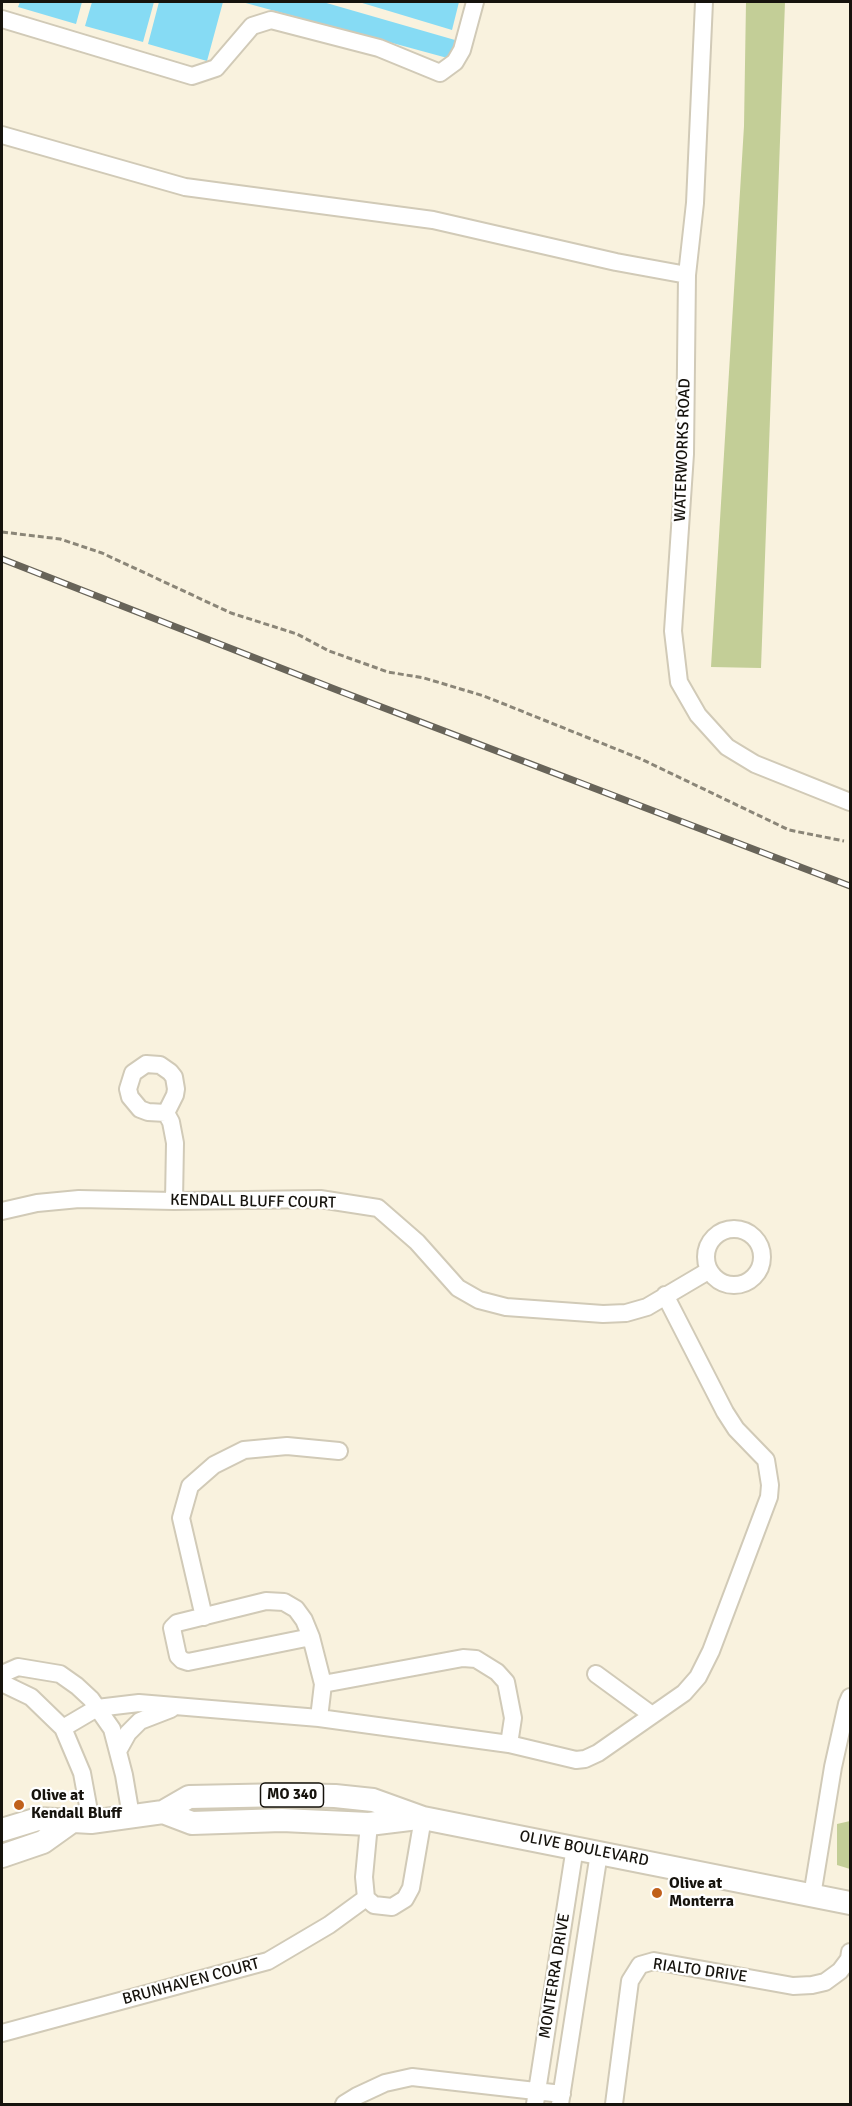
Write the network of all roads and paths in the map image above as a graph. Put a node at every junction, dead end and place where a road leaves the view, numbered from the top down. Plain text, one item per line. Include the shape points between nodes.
1 (475, 2) edge
2 (704, 2) edge
3 (2, 19) edge
4 (2, 135) edge
5 (687, 275) junction
6 (2, 532) edge
7 (850, 802) edge
8 (844, 841) dead end
9 (166, 1113) dead end
10 (174, 1201) junction
11 (2, 1211) edge
12 (708, 1271) dead end
13 (665, 1295) junction
14 (339, 1451) dead end
15 (204, 1617) junction
16 (310, 1637) junction
17 (2, 1674) edge
18 (596, 1674) dead end
19 (2, 1683) edge
20 (322, 1684) junction
21 (850, 1697) edge
22 (175, 1707) junction
23 (97, 1708) junction
24 (652, 1715) junction
25 (319, 1718) junction
26 (63, 1728) junction
27 (509, 1744) junction
28 (118, 1751) junction
29 (163, 1812) junction
30 (131, 1816) junction
31 (423, 1818) junction
32 (81, 1822) junction
33 (369, 1824) junction
34 (2, 1830) edge
35 (575, 1847) junction
36 (599, 1853) junction
37 (2, 1856) edge
38 (812, 1896) junction
39 (366, 1898) junction
40 (850, 1903) edge
41 (850, 1952) edge
42 (2, 2033) edge
43 (536, 2098) edge
44 (561, 2099) edge
45 (344, 2104) edge
46 (614, 2104) edge

1 - 3 street via 462,50 455,62 440,73 379,48 271,20 252,26 216,68 192,76
2 - 5 street, WATERWORKS ROAD via 695,202
4 - 5 street via 184,187 433,220
5 - 7 street, WATERWORKS ROAD via 685,454 673,631 679,682 698,715 727,747 755,764
6 - 8 path via 60,539 102,553 231,613 297,634 329,651 388,672 484,696 641,759 789,830
9 - 10 street via 175,1143
10 - 11 street, KENDALL BLUFF COURT via 79,1199
10 - 13 street, KENDALL BLUFF COURT via 320,1199 378,1208 417,1242 458,1288 479,1300 506,1307 626,1313 647,1307
12 - 13 street, KENDALL BLUFF COURT
13 - 24 street via 725,1413 766,1460 770,1485 769,1497 698,1677 684,1693
14 - 15 street via 287,1446 244,1450 214,1465 190,1486 181,1518
15 - 16 street via 266,1601 284,1602 296,1609
15 - 16 street via 177,1623 172,1628 182,1660 188,1662
16 - 20 street
17 - 23 street via 18,1667 60,1674
18 - 24 street
19 - 26 street via 31,1698
20 - 25 street
20 - 27 street via 463,1658 476,1659 506,1682 513,1718
21 - 38 street via 833,1767
22 - 23 street via 139,1703
22 - 25 street
22 - 28 street via 140,1721
23 - 26 street
23 - 28 street via 112,1729
24 - 27 street via 598,1753 576,1760
25 - 27 street
26 - 32 street via 82,1773
28 - 30 street
29 - 30 main road, OLIVE BOULEVARD / MO 340
29 - 31 main road, OLIVE BOULEVARD / MO 340 via 189,1797 287,1795 373,1800
29 - 33 main road, OLIVE BOULEVARD / MO 340 via 192,1823 282,1820
30 - 32 main road, OLIVE BOULEVARD / MO 340
31 - 33 main road, OLIVE BOULEVARD / MO 340
31 - 35 main road, OLIVE BOULEVARD / MO 340
31 - 39 street via 411,1888 405,1899 392,1907 383,1907
32 - 34 main road, OLIVE BOULEVARD / MO 340 via 38,1819
32 - 37 main road, OLIVE BOULEVARD / MO 340 via 43,1842
33 - 39 street
35 - 36 main road, OLIVE BOULEVARD / MO 340
35 - 43 street, MONTERRA DRIVE
36 - 38 main road, OLIVE BOULEVARD / MO 340
36 - 44 street, MONTERRA DRIVE
38 - 40 main road, OLIVE BOULEVARD / MO 340
39 - 42 street, BRUNHAVEN COURT via 268,1961
41 - 46 street, RIALTO DRIVE via 840,1971 825,1982 812,1985 793,1986 654,1961 640,1965 630,1981
43 - 44 street
43 - 45 street via 412,2078 385,2083

